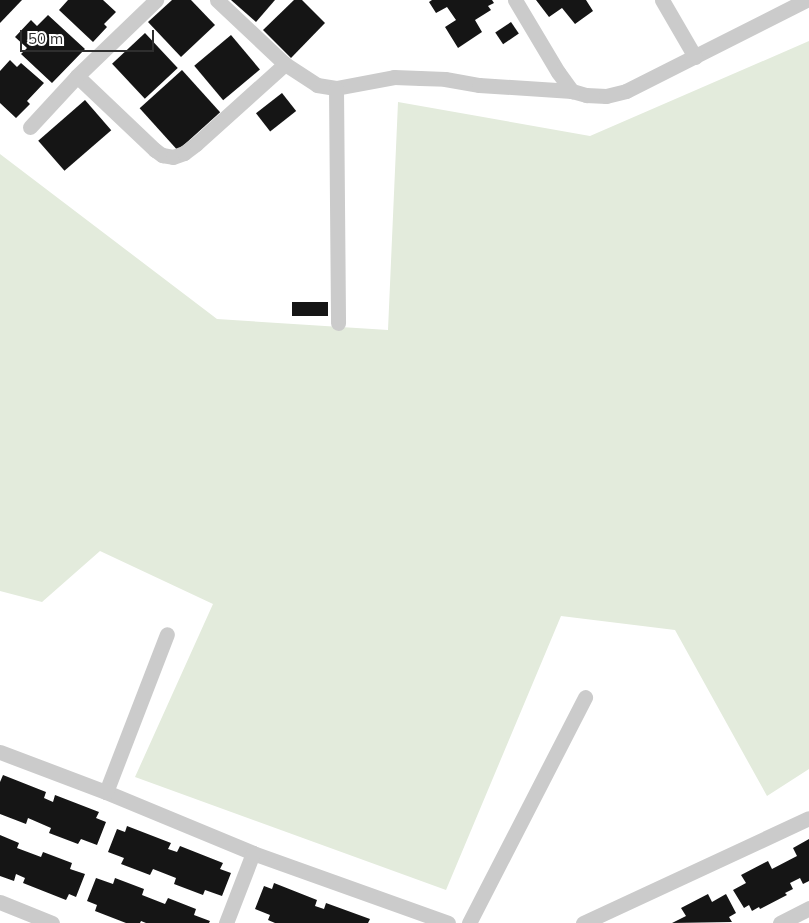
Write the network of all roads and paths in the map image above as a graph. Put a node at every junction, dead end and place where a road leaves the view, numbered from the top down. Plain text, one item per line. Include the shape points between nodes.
1 (156, 0) edge
2 (218, 0) edge
3 (515, 0) edge
4 (662, 0) edge
5 (806, 0) edge
6 (695, 57) junction
7 (284, 64) junction
8 (77, 76) junction
9 (336, 88) junction
10 (572, 90) junction
11 (30, 127) dead end
12 (338, 323) dead end
13 (167, 634) dead end
14 (585, 698) dead end
15 (0, 752) edge
16 (106, 792) junction
17 (809, 818) edge
18 (253, 853) junction
19 (0, 902) edge
20 (809, 908) edge
21 (52, 923) edge
22 (226, 923) edge
23 (448, 923) edge
24 (469, 923) edge
25 (583, 923) edge
26 (780, 923) edge

1 - 8 street
2 - 7 street
3 - 10 street
4 - 6 street
5 - 6 street
6 - 10 street via 626,92 606,96
7 - 8 street via 196,144 173,157 162,156
7 - 9 street via 317,85
8 - 11 street
9 - 10 street via 411,77 479,85
9 - 12 street
13 - 16 street
14 - 24 street
15 - 16 street
16 - 18 street
17 - 25 street
18 - 22 street
18 - 23 street
19 - 21 street
20 - 26 street

